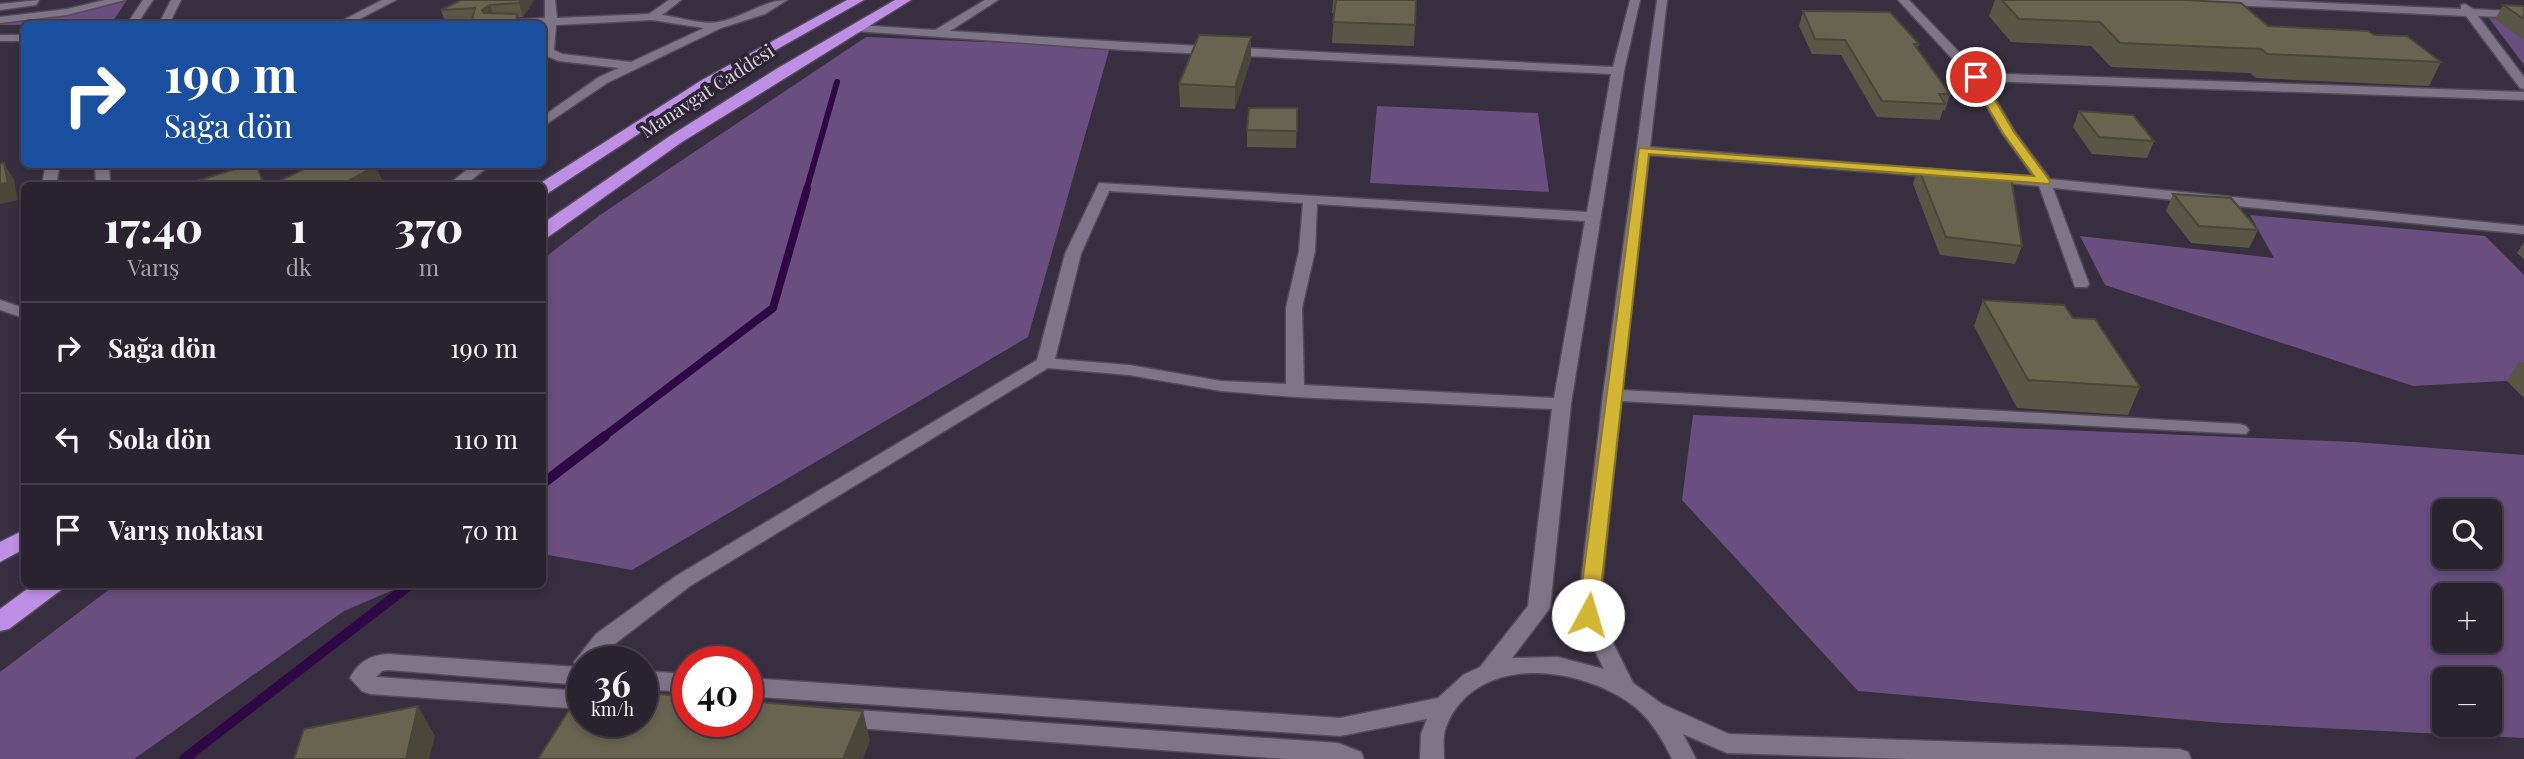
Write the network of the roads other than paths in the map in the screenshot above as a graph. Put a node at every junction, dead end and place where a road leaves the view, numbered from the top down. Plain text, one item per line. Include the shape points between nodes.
1 (34, 0) edge
2 (120, 0) edge
3 (148, 0) edge
4 (176, 0) edge
5 (391, 0) edge
6 (550, 0) edge
7 (676, 0) edge
8 (782, 0) edge
9 (857, 0) edge
10 (993, 0) edge
11 (1635, 0) edge
12 (1662, 0) edge
13 (2187, 0) edge
14 (2457, 0) edge
15 (1905, 1) edge
16 (903, 2) edge
17 (0, 7) edge
18 (2470, 13) junction
19 (2524, 15) edge
20 (652, 17) junction
21 (0, 20) edge
22 (551, 20) junction
23 (134, 21) edge
24 (166, 21) edge
25 (348, 21) edge
26 (537, 21) edge
27 (717, 26) junction
28 (856, 27) junction
29 (939, 33) junction
30 (0, 38) edge
31 (21, 38) edge
32 (634, 66) junction
33 (1618, 71) junction
34 (1976, 77) junction
35 (2524, 85) edge
36 (2524, 96) edge
37 (546, 120) edge
38 (1643, 150) junction
39 (479, 168) edge
40 (1947, 174) edge
41 (1975, 176) edge
42 (2044, 181) junction
43 (459, 182) edge
44 (546, 186) edge
45 (1310, 199) junction
46 (1595, 217) junction
47 (546, 230) edge
48 (2524, 230) edge
49 (2081, 284) dead end
50 (0, 306) edge
51 (21, 312) edge
52 (1045, 363) junction
53 (1295, 392) junction
54 (1612, 395) junction
55 (1562, 404) junction
56 (2240, 430) dead end
57 (21, 540) edge
58 (0, 554) edge
59 (47, 588) edge
60 (0, 622) edge
61 (601, 646) edge
62 (567, 668) edge
63 (1488, 673) junction
64 (763, 688) edge
65 (1625, 689) junction
66 (567, 699) edge
67 (1445, 706) junction
68 (1652, 710) junction
69 (816, 716) edge
70 (1352, 759) edge
71 (1432, 759) edge
72 (1684, 759) edge
73 (2179, 759) edge

1 - 17 street
2 - 21 street
3 - 23 street
4 - 24 street
5 - 25 street
6 - 22 street
7 - 20 street
8 - 27 street
9 - 44 highway, Manavgat Caddesi via 707,83
10 - 29 street
11 - 33 street
12 - 38 street
13 - 18 street
14 - 18 street
15 - 34 street
16 - 28 highway, Manavgat Caddesi
18 - 19 street
18 - 35 street
20 - 22 street
20 - 27 street
22 - 26 street
22 - 32 street via 547,46 553,55
27 - 32 street
28 - 29 street
28 - 47 highway, Manavgat Caddesi via 676,139
29 - 33 street
30 - 31 street
32 - 37 street via 603,80
33 - 46 street
34 - 36 street
34 - 42 street
38 - 40 street
38 - 54 street
39 - 43 street
41 - 42 street
42 - 48 street
42 - 49 street
45 - 46 street
45 - 52 street via 1104,186 1073,254
45 - 53 street via 1307,251 1294,308
46 - 55 street
50 - 51 street
52 - 53 street
52 - 61 street via 683,581
53 - 55 street
54 - 56 street
54 - 65 street via 1588,615
55 - 63 street via 1539,608
57 - 58 highway
59 - 60 highway
62 - 66 street via 388,662 376,663 361,678 370,685
63 - 65 street via 1536,663 1573,667
63 - 67 street via 1470,681
64 - 67 street via 1340,727
65 - 68 street
67 - 71 street via 1433,729
68 - 72 street via 1668,726
68 - 73 street via 1727,743
69 - 70 street via 1338,753

